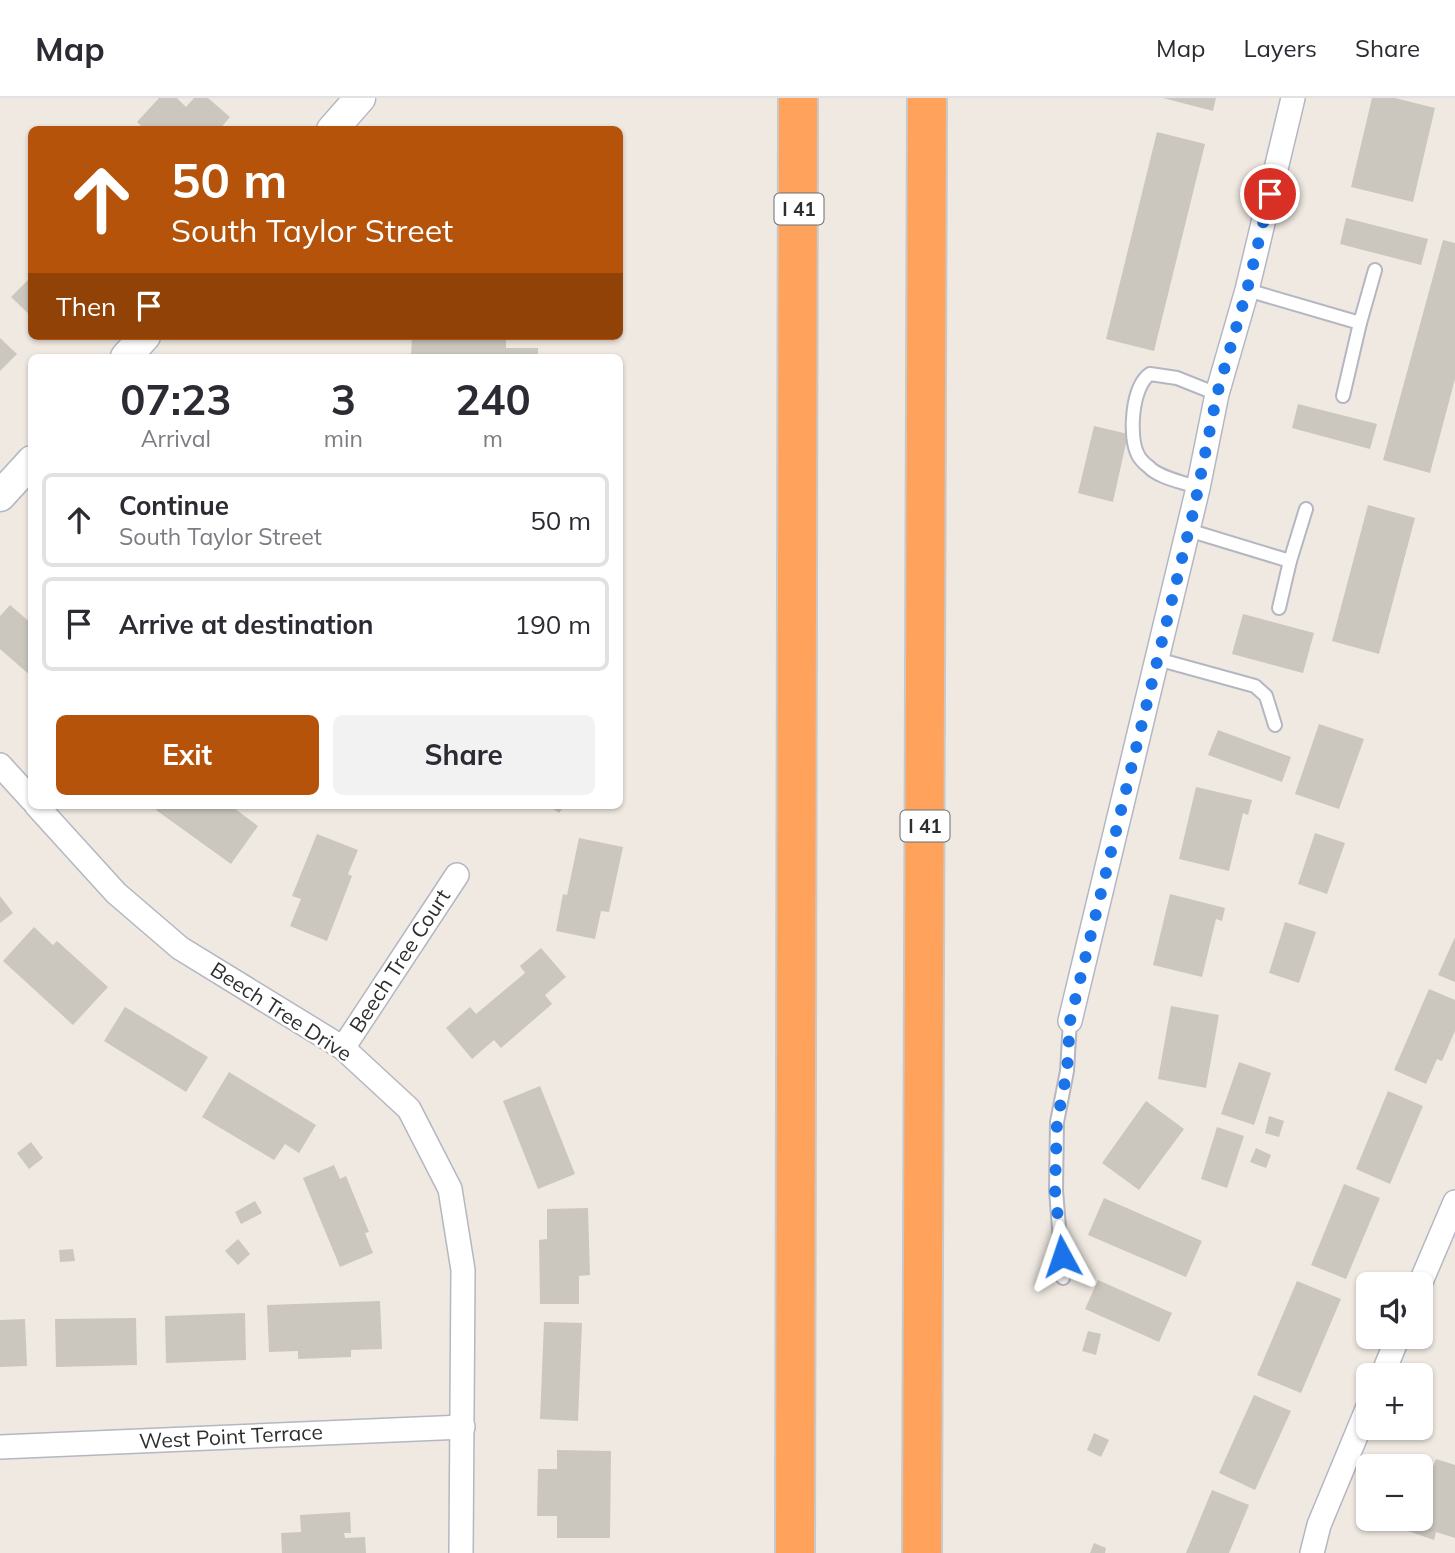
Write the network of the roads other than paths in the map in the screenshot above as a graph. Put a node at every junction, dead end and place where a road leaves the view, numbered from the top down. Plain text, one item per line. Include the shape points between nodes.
1 (360, 98) edge
2 (798, 98) edge
3 (927, 98) edge
4 (1293, 98) edge
5 (336, 126) edge
6 (1375, 270) dead end
7 (1247, 290) junction
8 (1360, 323) junction
9 (141, 340) edge
10 (129, 354) edge
11 (1217, 394) junction
12 (1342, 396) dead end
13 (28, 465) edge
14 (1198, 488) junction
15 (0, 496) edge
16 (1306, 509) dead end
17 (1188, 530) junction
18 (1290, 561) junction
19 (1279, 608) dead end
20 (1157, 659) junction
21 (1275, 725) dead end
22 (0, 765) edge
23 (28, 796) edge
24 (40, 809) edge
25 (457, 875) dead end
26 (1070, 1021) joint
27 (343, 1048) junction
28 (1455, 1202) edge
29 (1425, 1272) edge
30 (1063, 1278) dead end
31 (463, 1427) junction
32 (1356, 1436) edge
33 (0, 1447) edge
34 (461, 1553) edge
35 (795, 1553) edge
36 (922, 1553) edge
37 (1312, 1553) edge

1 - 5 street
2 - 35 highway, I 41
3 - 36 highway, I 41
4 - 7 street
6 - 8 lane
7 - 8 lane
7 - 11 street
8 - 12 lane
9 - 10 street
11 - 14 street
11 - 14 lane via 1177,378 1150,374 1139,386 1132,425 1137,454 1151,470
13 - 15 street
14 - 17 street
16 - 18 lane
17 - 18 lane
17 - 20 street
18 - 19 lane
20 - 21 lane via 1255,686 1266,696
20 - 26 street
22 - 23 street
24 - 27 street, Beech Tree Drive via 116,894 180,948
25 - 27 street, Beech Tree Court
26 - 30 lane via 1057,1122 1055,1190
27 - 31 street, Beech Tree Drive via 409,1109 450,1189 463,1270
28 - 29 street
31 - 33 street, West Point Terrace
31 - 34 street, Beech Tree Drive
32 - 37 street

